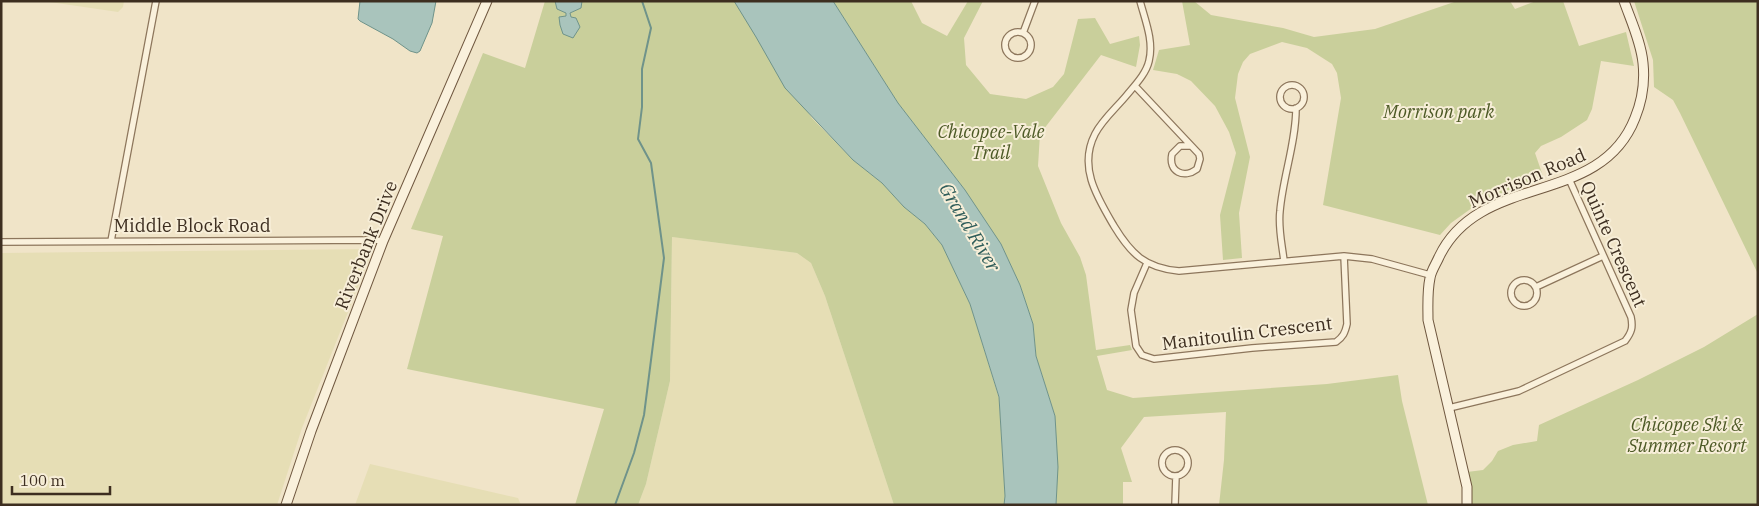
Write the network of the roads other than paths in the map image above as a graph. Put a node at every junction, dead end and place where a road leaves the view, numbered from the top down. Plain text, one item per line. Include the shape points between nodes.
1 (156, 1) edge
2 (487, 1) edge
3 (1035, 1) edge
4 (1140, 1) edge
5 (1624, 1) edge
6 (1023, 33) junction
7 (1135, 86) junction
8 (1296, 108) junction
9 (1190, 146) junction
10 (1569, 179) junction
11 (111, 241) junction
12 (383, 241) junction
13 (1, 242) edge
14 (1344, 256) junction
15 (1603, 256) junction
16 (1284, 261) junction
17 (1148, 263) junction
18 (1430, 275) junction
19 (1536, 287) junction
20 (1449, 408) junction
21 (1176, 476) junction
22 (286, 505) edge
23 (1175, 505) edge
24 (1467, 505) edge

1 - 11 street
2 - 12 street, Riverbank Drive
3 - 6 street
4 - 7 street via 1149,32 1150,54
5 - 10 street, Morrison Road via 1643,61 1639,110 1627,136 1613,154
6 - 6 street via 1012,33 1006,40 1006,48 1016,58 1025,56 1031,49 1031,42
7 - 9 street
7 - 17 street via 1096,133 1088,150 1087,164 1106,214 1125,244
8 - 8 street via 1302,103 1303,94 1297,87 1287,87 1281,93 1282,103 1288,108
8 - 16 street via 1296,126 1280,210
9 - 9 street via 1180,146 1172,154 1172,164 1180,173 1192,173 1199,164 1199,154
10 - 15 street, Quinte Crescent
10 - 18 street, Morrison Road via 1494,205 1472,218 1451,237
11 - 12 street, Middle Block Road
11 - 13 street, Middle Block Road
12 - 22 street, Riverbank Drive
14 - 16 street
14 - 17 street, Manitoulin Crescent via 1347,324 1346,332 1336,342 1154,359 1142,355 1136,346 1131,310 1134,293
14 - 18 street via 1372,259
15 - 19 street
15 - 20 street, Quinte Crescent via 1630,316 1631,334 1625,341 1519,391
16 - 17 street via 1179,271 1165,270
18 - 20 street, Morrison Road via 1428,320
19 - 19 street via 1529,280 1520,280 1512,286 1510,294 1517,304 1527,306 1537,295
20 - 24 street, Morrison Road via 1467,487
21 - 21 street via 1184,471 1188,462 1181,452 1172,450 1162,462 1166,472
21 - 23 street

